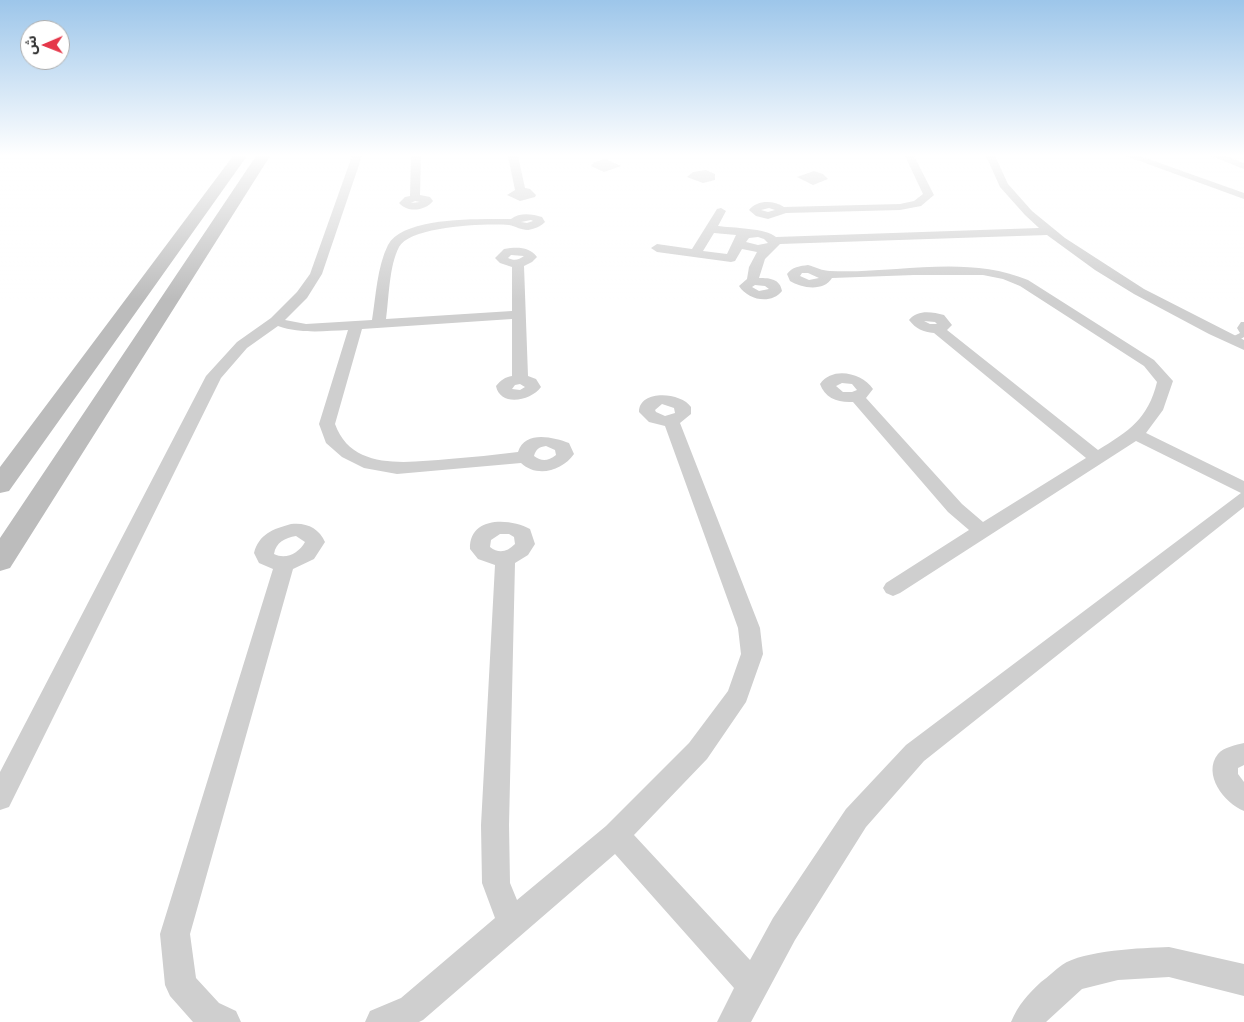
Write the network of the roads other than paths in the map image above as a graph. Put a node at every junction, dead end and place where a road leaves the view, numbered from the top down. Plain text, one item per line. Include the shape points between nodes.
1 (206, 204) edge
2 (232, 204) edge
3 (340, 204) edge
4 (917, 204) edge
5 (1019, 204) edge
6 (230, 207) junction
7 (202, 209) junction
8 (781, 210) dead end
9 (721, 211) dead end
10 (514, 222) dead end
11 (711, 229) junction
12 (1050, 232) junction
13 (752, 243) junction
14 (657, 248) dead end
15 (695, 253) junction
16 (518, 263) dead end
17 (825, 276) dead end
18 (753, 281) dead end
19 (519, 315) junction
20 (276, 321) junction
21 (378, 324) junction
22 (1244, 324) edge
23 (356, 325) junction
24 (938, 329) dead end
25 (1238, 343) edge
26 (520, 379) dead end
27 (857, 397) dead end
28 (671, 420) dead end
29 (1135, 434) junction
30 (525, 457) dead end
31 (1097, 458) junction
32 (0, 485) edge
33 (1244, 488) edge
34 (1244, 498) edge
35 (982, 531) junction
36 (505, 558) dead end
37 (0, 561) edge
38 (285, 563) dead end
39 (892, 588) dead end
40 (1244, 754) edge
41 (0, 798) edge
42 (1244, 799) edge
43 (616, 835) junction
44 (512, 923) junction
45 (1244, 980) edge
46 (753, 986) junction
47 (225, 1022) edge
48 (381, 1022) edge
49 (734, 1022) edge
50 (1027, 1022) edge

1 - 7 main road
2 - 6 main road
3 - 20 street via 316,274 302,295
4 - 8 street
5 - 12 street
6 - 7 main road
6 - 37 main road
7 - 32 main road
9 - 11 street
10 - 21 street via 424,229 398,239 392,253
11 - 13 street
11 - 15 street
12 - 13 street
12 - 25 street via 1138,292
13 - 15 street via 731,258
13 - 18 street
14 - 15 street
16 - 19 street
17 - 29 street via 983,271 1024,283 1149,363 1165,381 1153,416
19 - 21 street
19 - 26 street
20 - 23 street via 306,328
20 - 41 street via 242,345 214,376
21 - 23 street
22 - 25 lane via 1241,328 1244,334
23 - 30 street via 327,424 332,439 348,453 370,464 397,469
24 - 31 street
27 - 35 street via 954,508
28 - 43 street via 748,628 752,654 738,695 698,751
29 - 31 street
29 - 33 street
31 - 35 street
34 - 46 street via 915,753 856,818 784,929
35 - 39 street
36 - 44 street via 495,826 496,882
38 - 47 street via 175,934 181,985 208,1015
40 - 42 street via 1234,755 1224,767 1232,787
43 - 44 street
43 - 46 street
44 - 48 street via 412,1009
45 - 50 street via 1169,962 1118,965 1074,975 1039,1005
46 - 49 street

